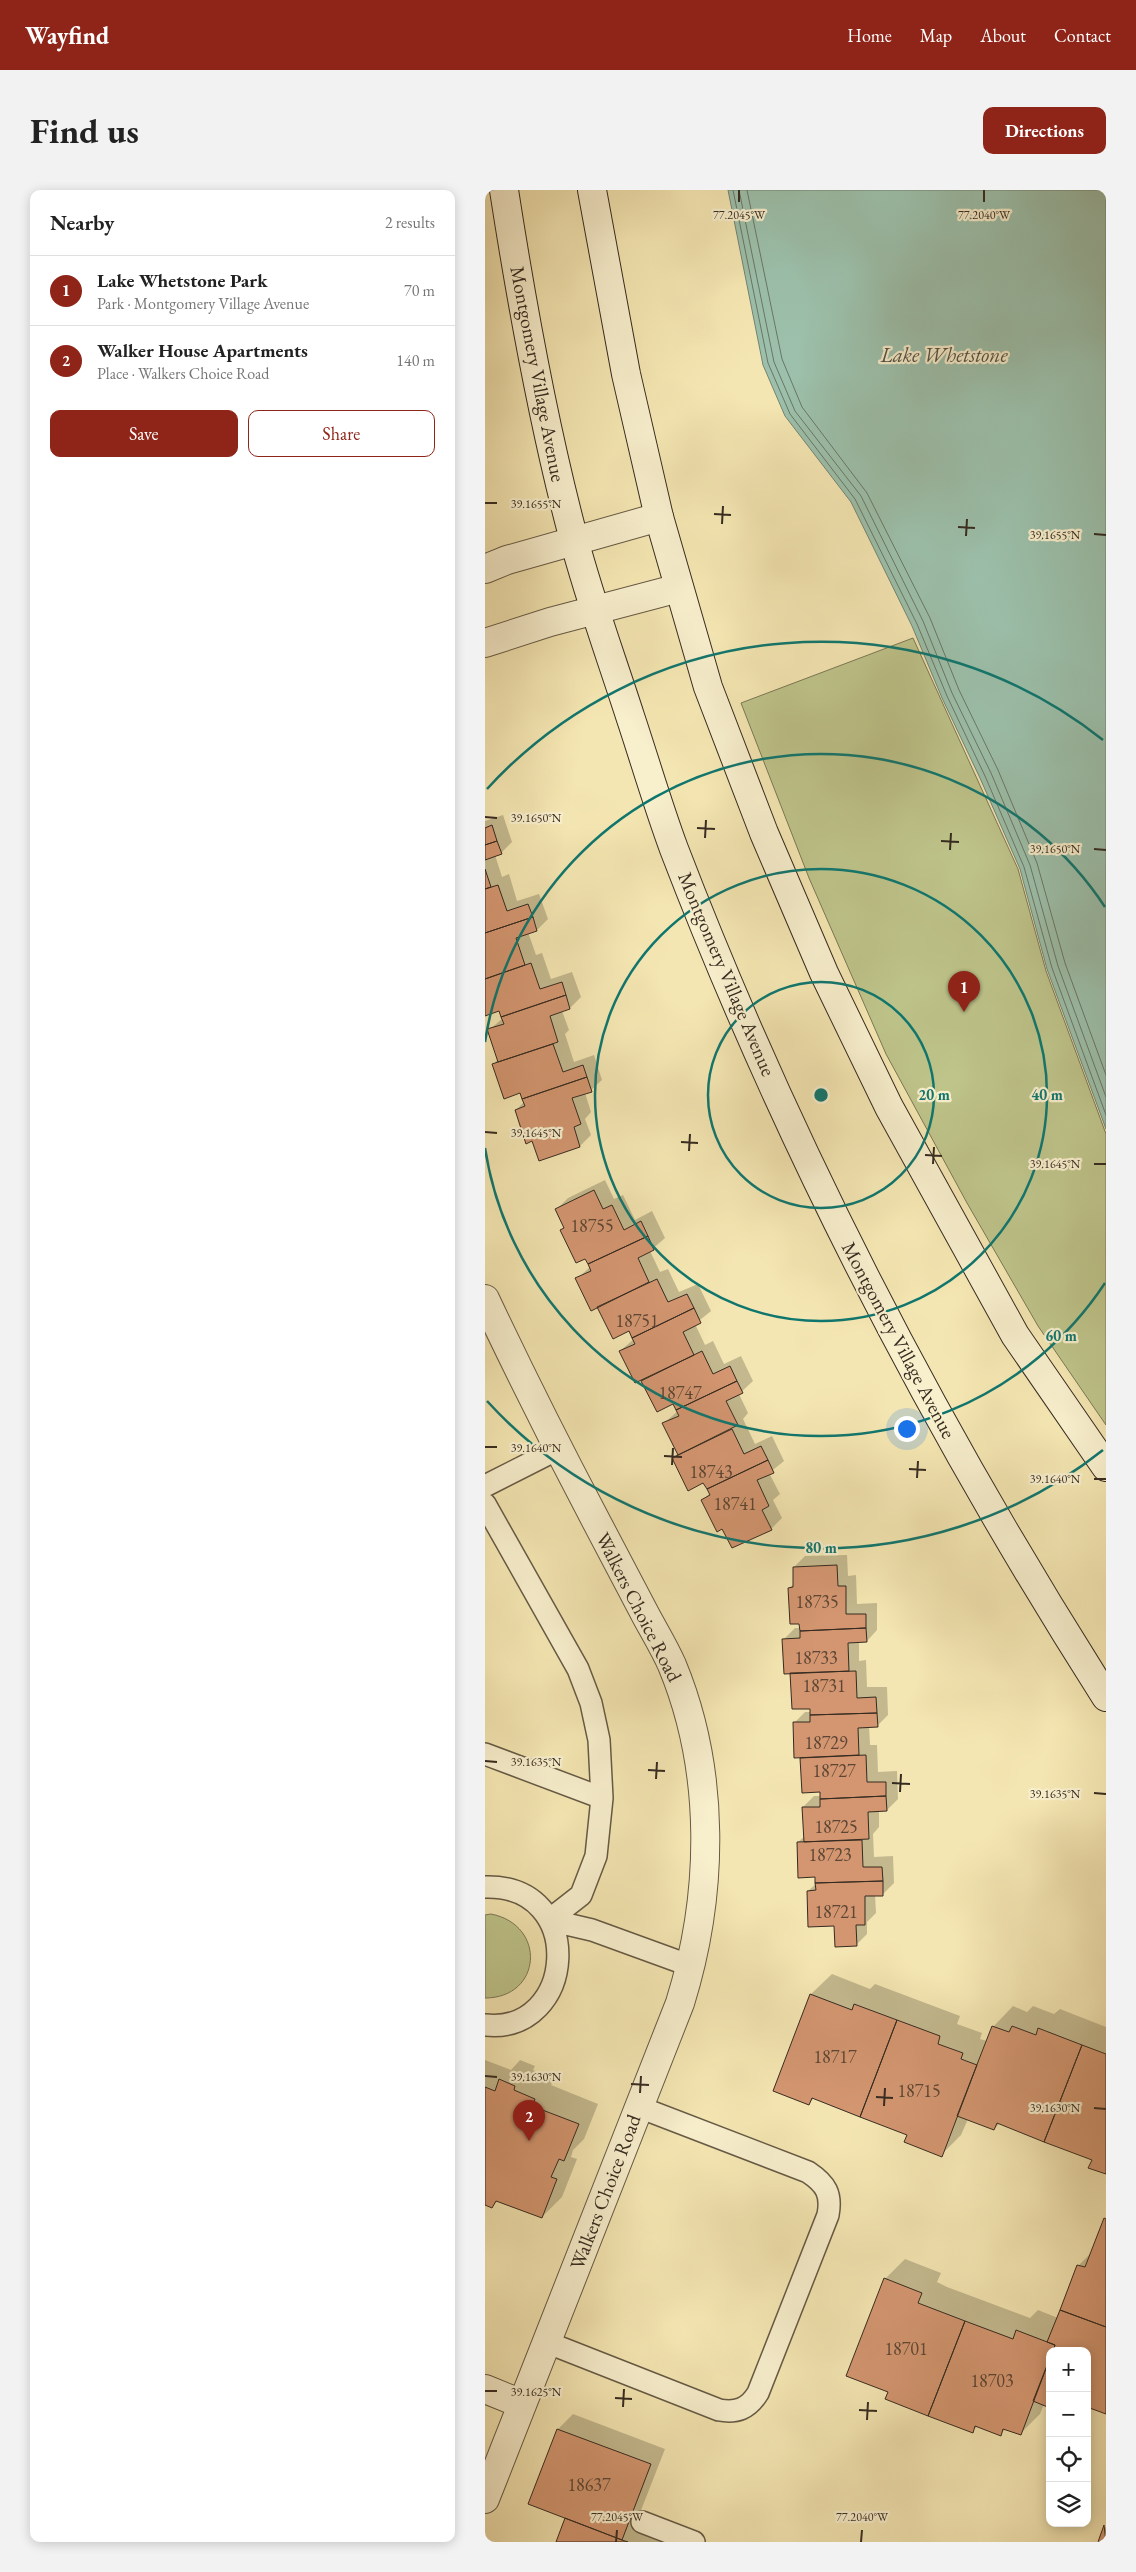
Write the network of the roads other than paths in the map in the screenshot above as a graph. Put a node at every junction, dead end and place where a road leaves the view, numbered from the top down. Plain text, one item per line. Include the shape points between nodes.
1 (504, 190) edge
2 (592, 190) edge
3 (659, 517) junction
4 (574, 540) junction
5 (485, 569) edge
6 (679, 588) junction
7 (595, 610) junction
8 (485, 643) edge
9 (485, 1299) edge
10 (558, 1449) junction
11 (1106, 1467) edge
12 (485, 1486) edge
13 (485, 1504) edge
14 (1106, 1697) edge
15 (485, 1754) edge
16 (602, 1798) junction
17 (485, 1887) edge
18 (549, 1920) junction
19 (691, 1966) junction
20 (485, 2025) edge
21 (639, 2107) junction
22 (546, 2342) junction
23 (485, 2390) edge
24 (522, 2404) junction
25 (485, 2499) edge
26 (642, 2522) dead end
27 (694, 2542) edge

1 - 4 main road, Montgomery Village Avenue via 551,446
2 - 3 main road via 626,374
3 - 4 main road
3 - 6 main road
4 - 5 main road
4 - 7 main road, Montgomery Village Avenue
6 - 7 main road
6 - 11 main road via 708,687 765,832 824,974 884,1098 1015,1335
7 - 8 main road
7 - 14 main road, Montgomery Village Avenue via 673,845 732,995 824,1195 913,1372 987,1504
9 - 10 main road, Walkers Choice Road
10 - 12 lane
10 - 19 main road, Walkers Choice Road via 671,1663 692,1726 701,1771 705,1823 704,1880
13 - 16 lane via 585,1686 599,1740
15 - 16 lane
16 - 18 lane via 597,1848 586,1886 574,1903
17 - 18 lane via 511,1890 526,1897
18 - 19 lane via 592,1930
18 - 20 lane via 557,1937 559,1955 557,1974 550,1991 523,2017 506,2024
19 - 21 main road, Walkers Choice Road
21 - 22 main road, Walkers Choice Road
21 - 22 lane via 808,2172 828,2190 828,2215 758,2393 743,2409 719,2410
22 - 24 main road, Walkers Choice Road
23 - 24 main road
24 - 25 main road, Walkers Choice Road
26 - 27 lane

